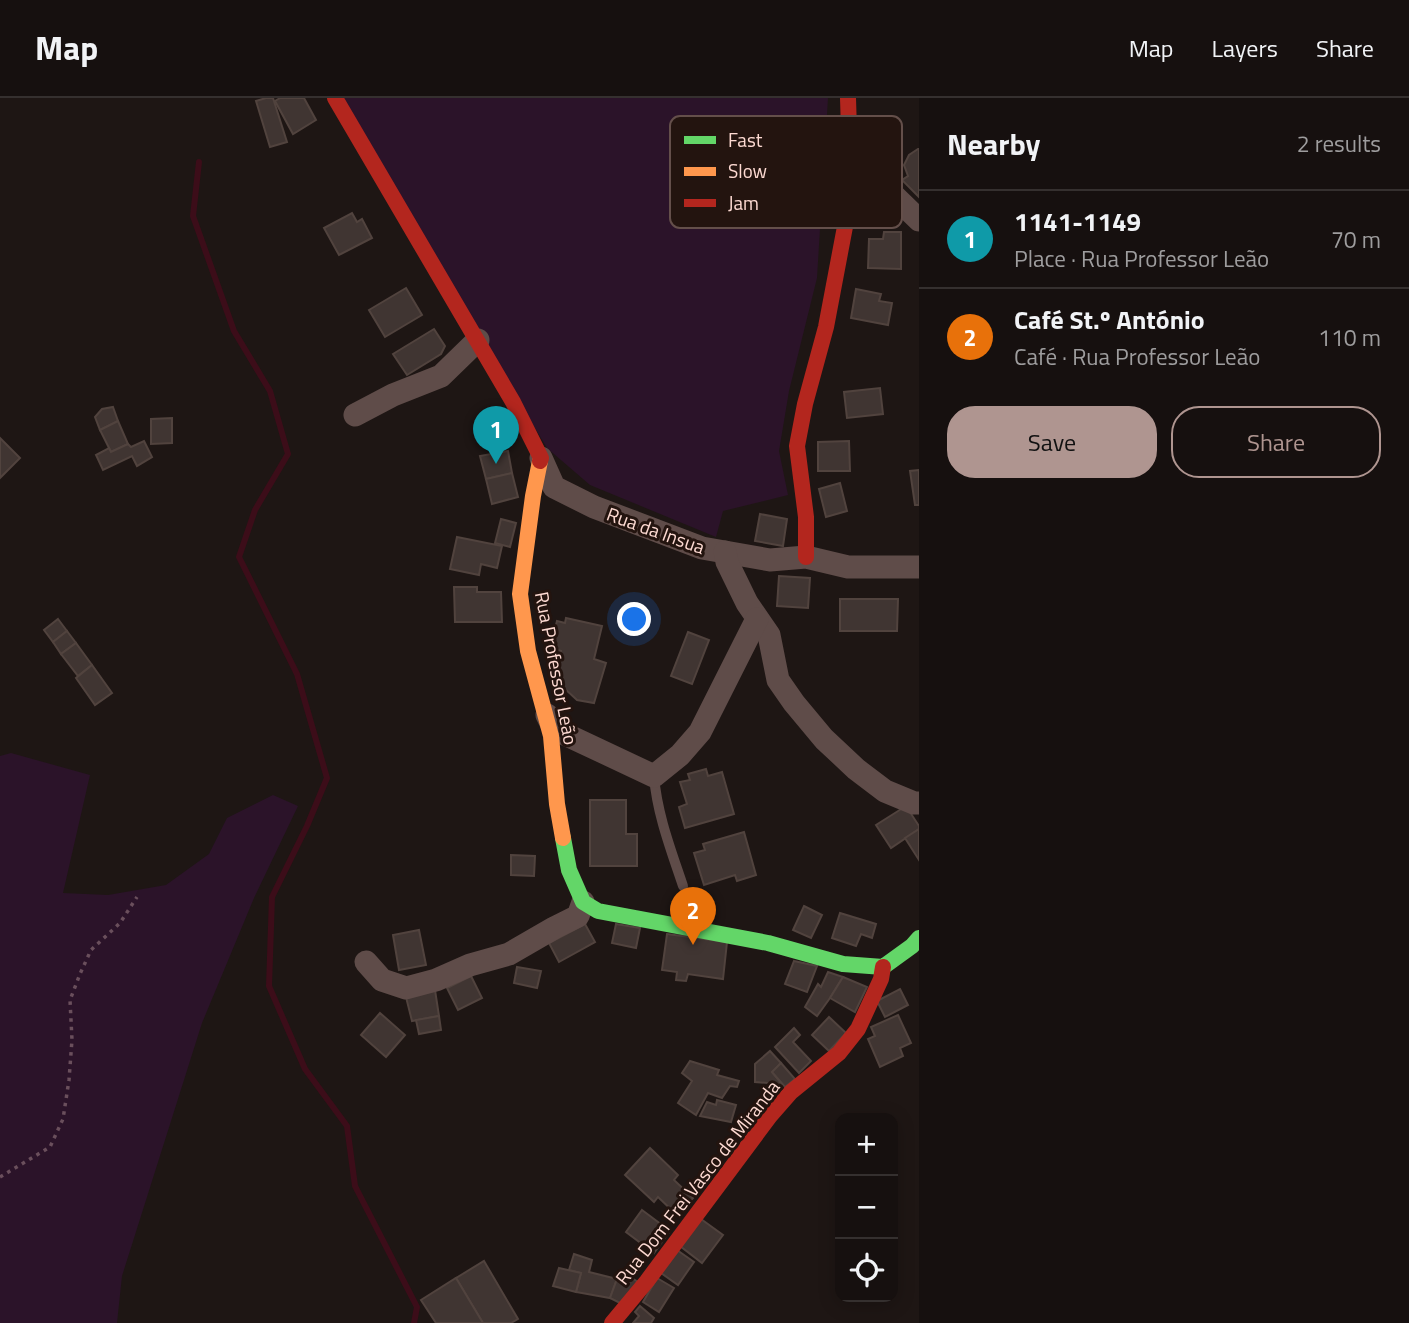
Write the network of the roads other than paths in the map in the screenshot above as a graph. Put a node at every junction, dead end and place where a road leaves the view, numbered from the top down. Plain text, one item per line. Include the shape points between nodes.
1 (335, 98) edge
2 (848, 98) edge
3 (849, 116) edge
4 (902, 204) edge
5 (919, 220) edge
6 (845, 228) edge
7 (478, 341) junction
8 (355, 415) dead end
9 (541, 458) junction
10 (725, 552) junction
11 (806, 556) junction
12 (919, 567) edge
13 (757, 619) junction
14 (543, 705) junction
15 (654, 776) junction
16 (919, 803) edge
17 (683, 886) dead end
18 (583, 902) junction
19 (919, 938) edge
20 (366, 962) dead end
21 (883, 967) junction
22 (612, 1323) edge

1 - 7 street
2 - 3 street
4 - 5 street
6 - 11 street via 797,446
7 - 8 street via 440,376
7 - 9 street
9 - 10 street, Rua da Insua via 554,487 679,540
9 - 14 street, Rua Professor Leão via 520,594 528,651
10 - 11 street, Rua da Insua via 770,560
10 - 13 street
11 - 12 street, Rua da Insua via 848,567
13 - 15 street via 700,732
13 - 16 street via 769,635 778,680 824,739 885,790
14 - 15 street via 554,729
14 - 18 street, Rua Professor Leão via 569,870
15 - 17 lane via 666,837
18 - 20 street via 578,916 509,954 436,980 406,988 382,980
18 - 21 street via 598,911 768,943 843,964
19 - 21 street
21 - 22 street, Rua Dom Frei Vasco de Miranda via 859,1029 770,1116

